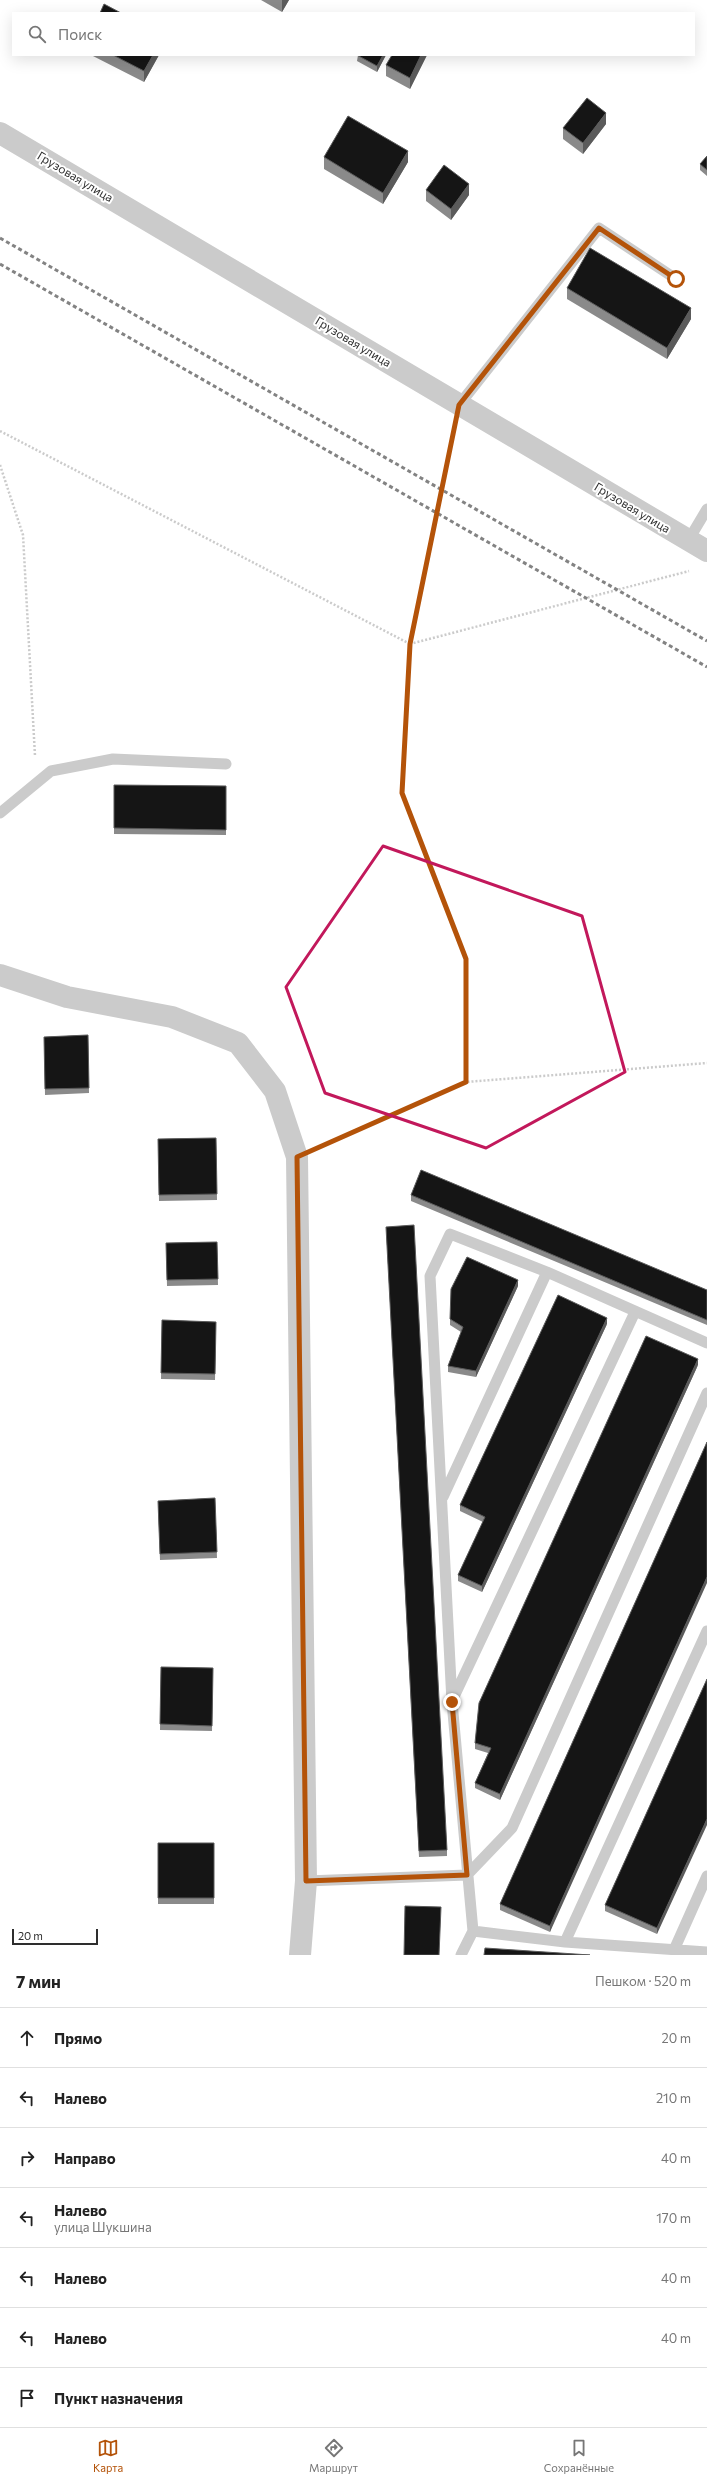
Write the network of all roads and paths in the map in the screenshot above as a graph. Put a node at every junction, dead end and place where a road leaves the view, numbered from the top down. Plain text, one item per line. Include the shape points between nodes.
1 (0, 133) edge
2 (676, 279) dead end
3 (459, 405) junction
4 (0, 431) edge
5 (0, 465) edge
6 (707, 509) edge
7 (688, 541) junction
8 (707, 551) edge
9 (692, 571) dead end
10 (410, 644) junction
11 (226, 764) dead end
12 (37, 783) junction
13 (0, 813) edge
14 (0, 975) edge
15 (707, 1063) edge
16 (466, 1082) junction
17 (297, 1157) junction
18 (547, 1272) junction
19 (635, 1312) junction
20 (707, 1343) edge
21 (707, 1393) edge
22 (443, 1499) junction
23 (707, 1631) edge
24 (452, 1702) junction
25 (467, 1875) junction
26 (707, 1876) edge
27 (306, 1881) junction
28 (473, 1931) junction
29 (565, 1942) junction
30 (674, 1950) junction
31 (707, 1952) edge
32 (300, 1955) edge
33 (462, 1955) edge

1 - 3 street, Грузовая улица
2 - 3 lane via 599,228
3 - 7 street, Грузовая улица
3 - 10 path
4 - 10 path
5 - 12 path via 23,535
6 - 7 lane
7 - 8 street, Грузовая улица
9 - 10 path
10 - 16 path via 402,793 466,959
11 - 12 lane via 113,760 51,771
12 - 13 lane
14 - 17 street via 67,997 172,1017 238,1043 275,1091
15 - 16 path
16 - 17 path
17 - 27 street
18 - 19 lane
18 - 22 lane
18 - 22 lane via 450,1234 430,1276
19 - 20 lane
19 - 24 lane
21 - 25 lane via 512,1828
22 - 24 lane
23 - 29 lane
24 - 25 lane
25 - 27 lane
25 - 28 lane
26 - 30 lane
27 - 32 street
28 - 29 lane
28 - 33 lane
29 - 30 lane
30 - 31 lane

